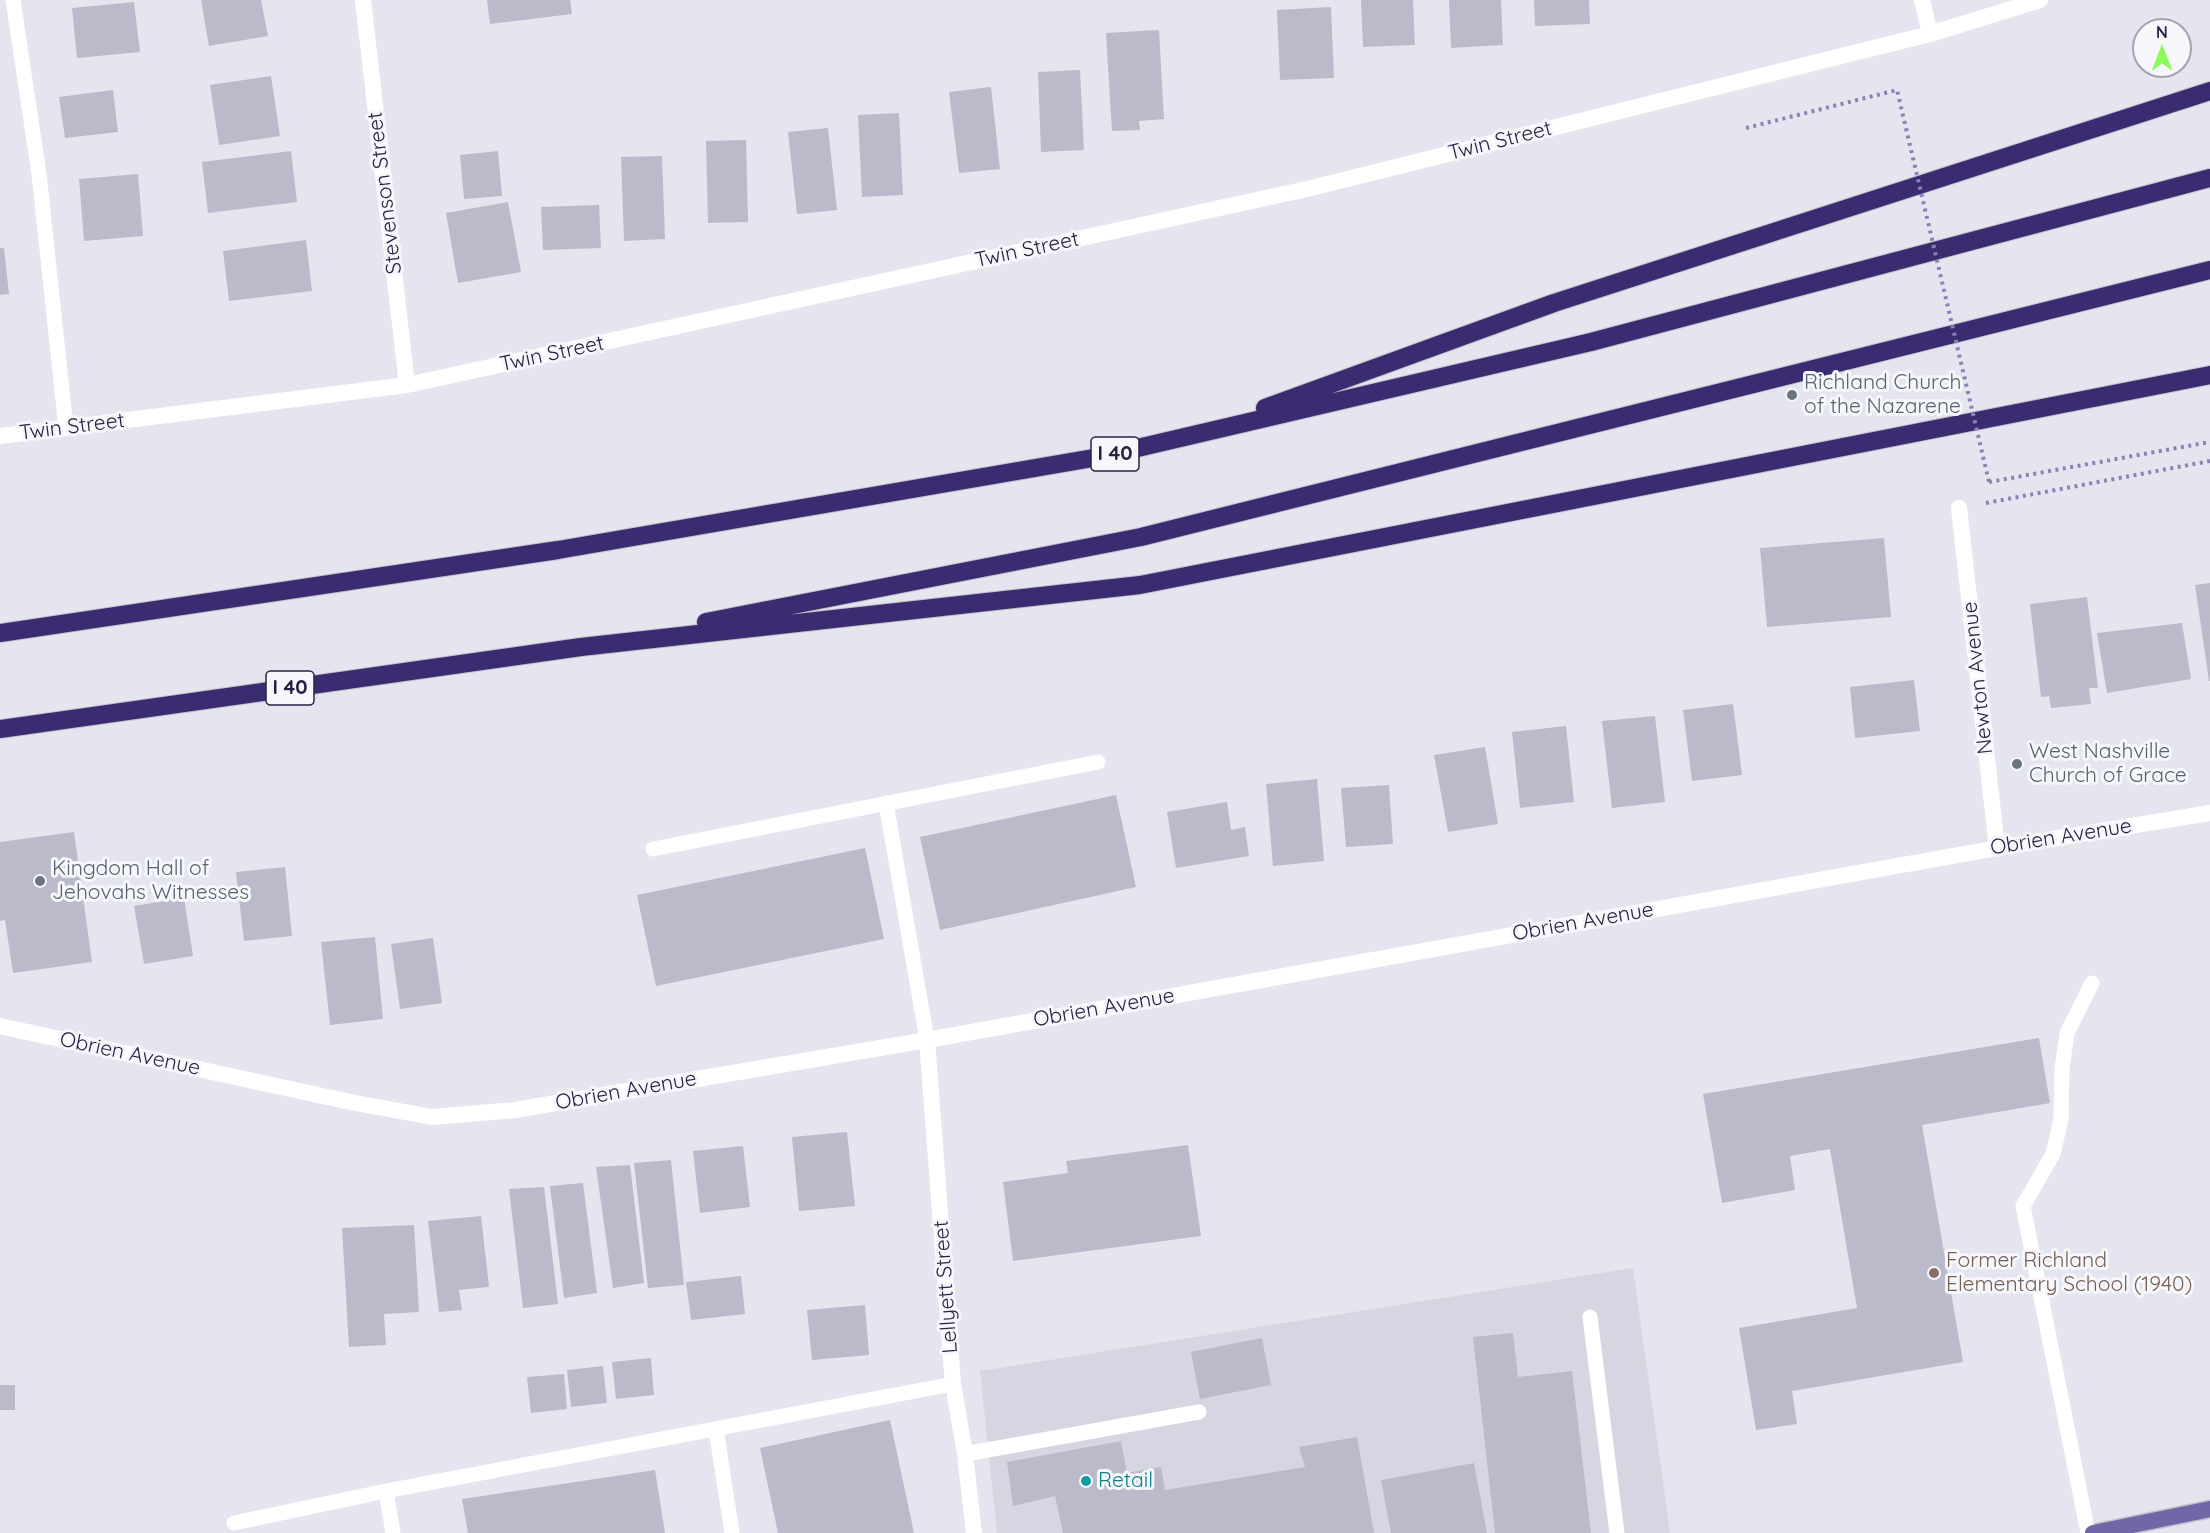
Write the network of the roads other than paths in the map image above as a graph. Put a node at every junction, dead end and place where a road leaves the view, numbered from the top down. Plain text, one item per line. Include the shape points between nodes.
1 (13, 0) edge
2 (363, 0) edge
3 (1922, 0) edge
4 (2040, 0) edge
5 (1930, 34) junction
6 (2210, 91) edge
7 (2210, 178) edge
8 (2210, 270) edge
9 (2210, 375) edge
10 (407, 385) junction
11 (66, 428) junction
12 (0, 436) edge
13 (1188, 436) junction
14 (1959, 508) road end
15 (0, 633) edge
16 (580, 647) junction
17 (0, 729) edge
18 (1098, 762) dead end
19 (886, 803) junction
20 (2210, 813) edge
21 (1997, 848) junction
22 (653, 849) dead end
23 (2092, 983) dead end
24 (0, 1026) edge
25 (927, 1040) junction
26 (1590, 1317) dead end
27 (953, 1384) junction
28 (1199, 1412) dead end
29 (716, 1429) junction
30 (965, 1454) junction
31 (386, 1491) junction
32 (2210, 1509) edge
33 (234, 1523) dead end
34 (393, 1533) edge
35 (732, 1533) edge
36 (974, 1533) edge
37 (1617, 1533) edge
38 (2088, 1533) edge
39 (2093, 1533) edge

1 - 11 lane via 39,174
2 - 10 street, Stevenson Street
3 - 5 street
4 - 5 street, Twin Street
5 - 10 street, Twin Street via 1307,189
6 - 13 highway via 1554,303
7 - 13 highway, I 40 via 1591,342
8 - 16 highway, I 40 via 1141,537
9 - 16 highway via 1140,585
10 - 11 street, Twin Street
11 - 12 street, Twin Street
13 - 15 highway, I 40 via 1099,457 558,550
14 - 21 street, Newton Avenue
16 - 17 highway, I 40
18 - 19 lane
19 - 22 lane
19 - 25 lane
20 - 21 street, Obrien Avenue
21 - 25 street, Obrien Avenue
23 - 38 lane via 2067,1033 2061,1119 2053,1154 2023,1206
24 - 25 street, Obrien Avenue via 432,1117 515,1110
25 - 27 street, Lellyett Street
26 - 37 lane
27 - 29 lane
27 - 30 street, Lellyett Street
28 - 30 lane
29 - 31 lane
29 - 35 lane
30 - 36 street, Lellyett Street
31 - 33 lane
31 - 34 lane
32 - 39 main road

